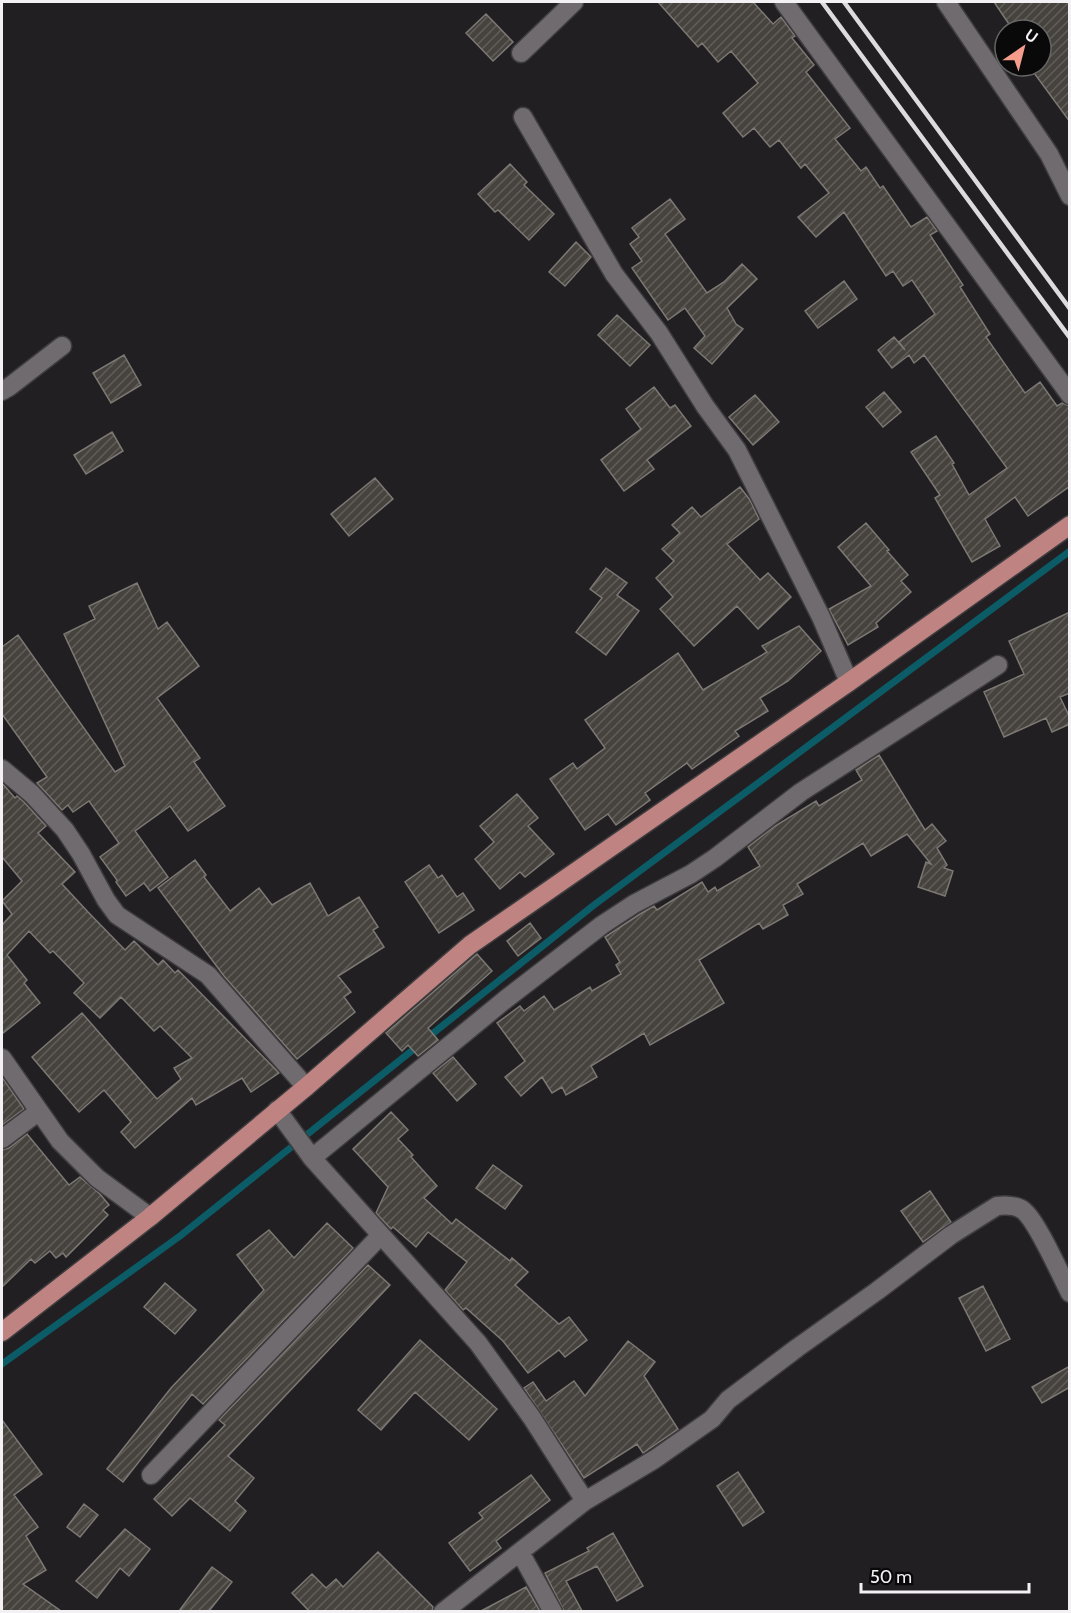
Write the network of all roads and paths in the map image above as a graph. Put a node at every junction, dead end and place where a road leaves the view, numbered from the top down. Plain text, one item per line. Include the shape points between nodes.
1 (574, 2) edge
2 (784, 2) edge
3 (946, 2) edge
4 (521, 52) dead end
5 (523, 117) dead end
6 (1070, 196) edge
7 (62, 346) dead end
8 (2, 391) edge
9 (1070, 395) edge
10 (1070, 525) edge
11 (998, 665) dead end
12 (849, 682) junction
13 (2, 769) edge
14 (2, 1058) edge
15 (306, 1087) junction
16 (277, 1110) junction
17 (38, 1112) junction
18 (2, 1139) edge
19 (309, 1154) junction
20 (150, 1217) junction
21 (381, 1235) junction
22 (1070, 1293) edge
23 (2, 1332) edge
24 (151, 1475) dead end
25 (585, 1501) junction
26 (520, 1552) junction
27 (443, 1611) edge
28 (553, 1611) edge

1 - 4 street
2 - 9 street
3 - 6 street via 1049,154
5 - 12 street via 614,274 659,333 737,450 821,617
7 - 8 street
10 - 12 main road
11 - 19 street via 801,792 691,874 611,919
12 - 15 main road via 470,945
13 - 15 street via 65,830 114,911 207,975
14 - 17 street
15 - 16 main road
16 - 19 street
16 - 20 main road
17 - 18 street
17 - 20 street via 90,1171
19 - 21 street
20 - 23 main road
21 - 24 street
21 - 25 street via 478,1343
22 - 25 street via 1023,1210 997,1206 797,1348 728,1400 712,1419 655,1460
25 - 26 street
26 - 27 street
26 - 28 street

